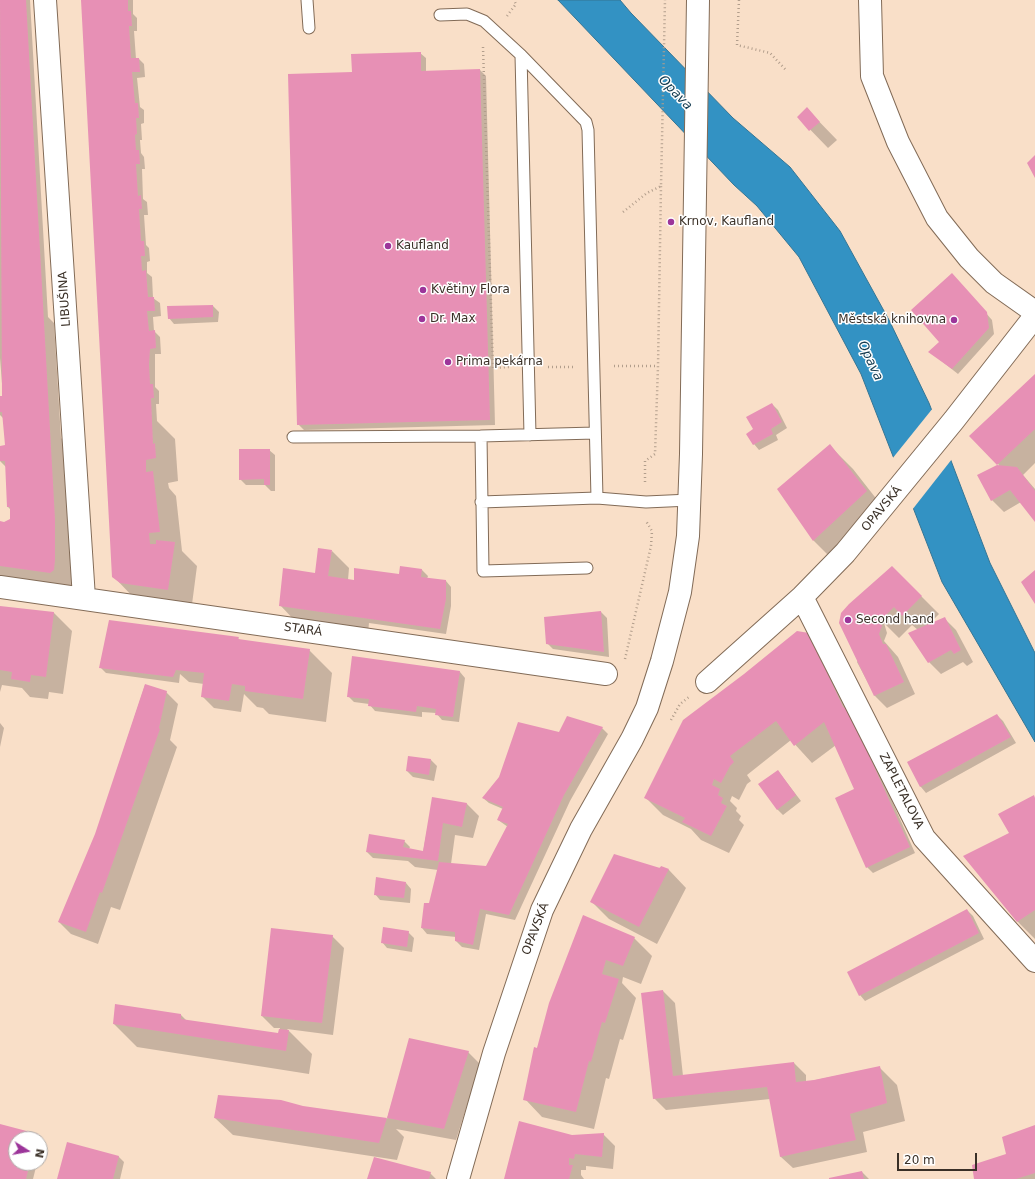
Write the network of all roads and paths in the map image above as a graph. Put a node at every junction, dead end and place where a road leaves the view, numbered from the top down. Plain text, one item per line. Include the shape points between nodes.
1 (45, 0) edge
2 (307, 0) edge
3 (665, 0) edge
4 (698, 0) edge
5 (739, 0) edge
6 (870, 0) edge
7 (440, 15) dead end
8 (309, 28) dead end
9 (521, 55) junction
10 (786, 70) dead end
11 (661, 186) junction
12 (623, 212) dead end
13 (1035, 312) edge
14 (1035, 316) edge
15 (595, 433) junction
16 (530, 435) junction
17 (481, 436) junction
18 (293, 437) dead end
19 (597, 498) junction
20 (690, 500) junction
21 (481, 502) junction
22 (646, 502) junction
23 (587, 568) dead end
24 (0, 587) edge
25 (802, 597) junction
26 (84, 598) junction
27 (625, 662) dead end
28 (606, 674) dead end
29 (707, 682) dead end
30 (680, 704) dead end
31 (668, 725) dead end
32 (1035, 961) edge
33 (458, 1179) edge

1 - 26 street, LIBUŠINA
2 - 8 lane
3 - 11 path
4 - 20 street, OPAVSKÁ
5 - 10 path via 737,45 770,53
6 - 13 street via 872,76 898,142 937,218 969,258 994,283
7 - 9 lane via 467,14 484,21
9 - 15 lane via 582,116 588,130
9 - 16 lane
11 - 12 path via 647,193
11 - 22 path via 655,454 645,461
14 - 25 street, OPAVSKÁ via 891,498
15 - 16 lane
15 - 19 lane
16 - 17 lane
17 - 18 lane
17 - 21 lane
19 - 21 lane
19 - 22 lane
20 - 22 lane
20 - 33 street, OPAVSKÁ via 680,592 652,694 640,723 581,829 542,910 494,1053
21 - 23 lane via 483,571
22 - 27 path via 646,519 652,531 651,546
24 - 26 street, STARÁ
25 - 29 street, OPAVSKÁ
25 - 32 street, ZAPLETALOVA via 924,838
26 - 28 street, STARÁ
30 - 31 path

